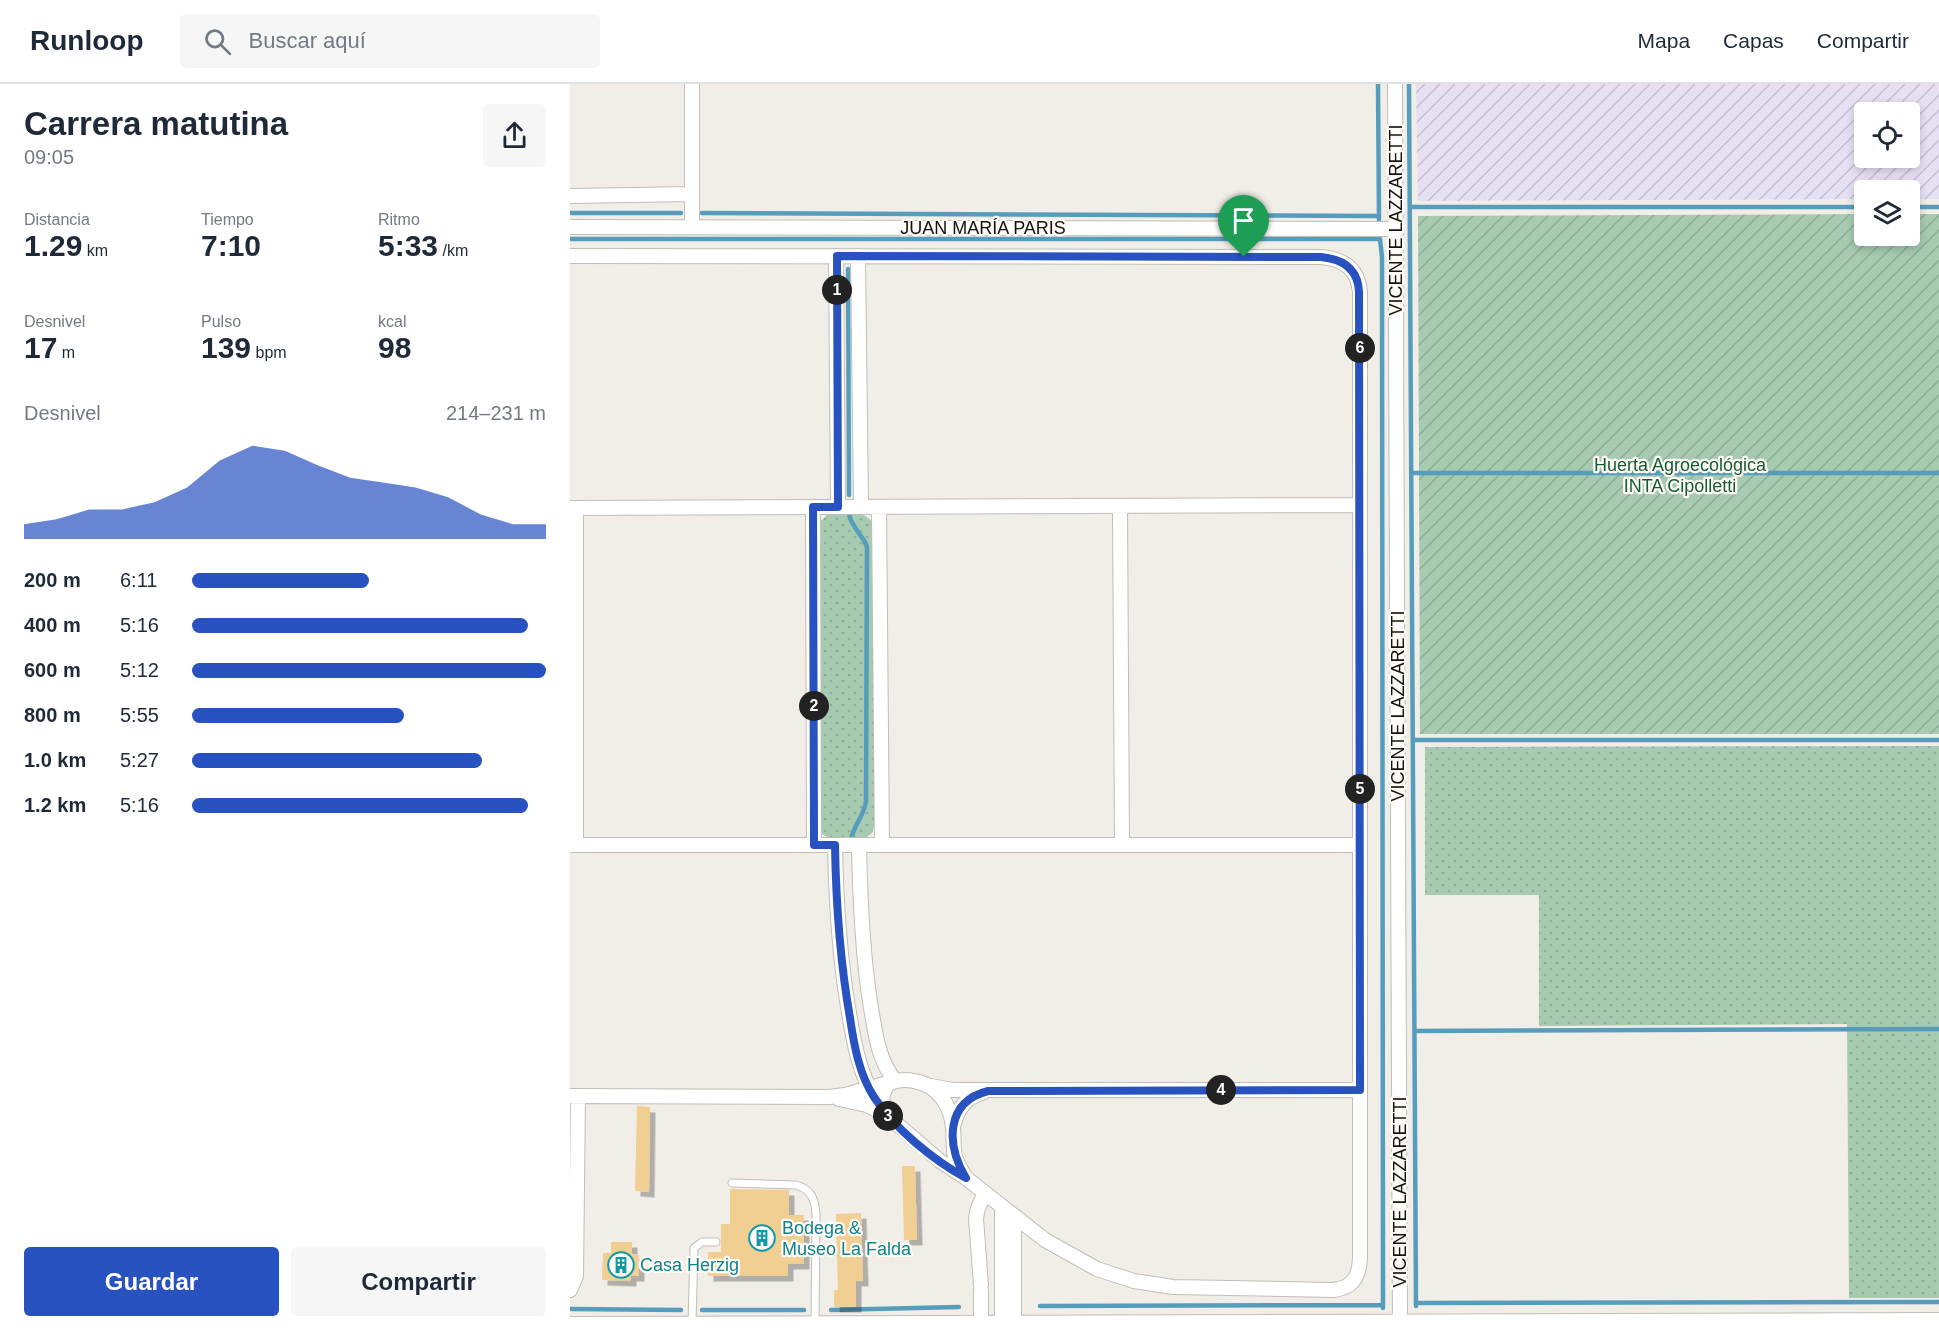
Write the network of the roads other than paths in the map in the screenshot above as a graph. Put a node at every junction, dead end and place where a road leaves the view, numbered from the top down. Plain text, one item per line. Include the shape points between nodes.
1 (692, 84) edge
2 (1395, 84) edge
3 (692, 194) junction
4 (570, 196) edge
5 (570, 227) edge
6 (692, 227) junction
7 (1396, 229) junction
8 (570, 256) edge
9 (837, 256) junction
10 (858, 256) junction
11 (1360, 505) junction
12 (1120, 506) junction
13 (813, 507) junction
14 (838, 507) junction
15 (861, 507) junction
16 (879, 507) junction
17 (573, 508) edge
18 (573, 845) edge
19 (814, 845) junction
20 (835, 845) junction
21 (859, 845) junction
22 (882, 845) junction
23 (1122, 845) junction
24 (1360, 845) junction
25 (895, 1081) junction
26 (926, 1084) junction
27 (869, 1088) junction
28 (995, 1090) junction
29 (1360, 1090) junction
30 (574, 1096) edge
31 (822, 1098) junction
32 (887, 1114) junction
33 (953, 1127) junction
34 (966, 1178) junction
35 (732, 1183) dead end
36 (985, 1193) junction
37 (1002, 1207) junction
38 (1014, 1216) junction
39 (716, 1242) dead end
40 (570, 1290) edge
41 (1939, 1323) edge
42 (1008, 1325) junction
43 (692, 1326) junction
44 (815, 1326) junction
45 (971, 1326) edge
46 (1400, 1326) edge
47 (570, 1327) edge

1 - 3 street
2 - 7 street, VICENTE LAZZARETTI
3 - 4 street
3 - 6 street
5 - 6 street, JUAN MARÍA PARIS
6 - 7 street, JUAN MARÍA PARIS
7 - 46 street, VICENTE LAZZARETTI
8 - 9 street
9 - 10 street
9 - 14 street
10 - 11 street via 1321,257 1344,262 1359,285
10 - 15 street
11 - 12 street
11 - 24 street
12 - 16 street
12 - 23 street
13 - 14 street
13 - 17 street
13 - 19 street
14 - 15 street
15 - 16 street
16 - 22 street
17 - 18 street
18 - 19 street
19 - 20 street
20 - 21 street
20 - 27 street via 844,983 855,1047
21 - 22 street
21 - 25 street via 861,922 871,1009 881,1056
22 - 23 street
23 - 24 street
24 - 29 street
25 - 26 street
25 - 27 street
25 - 32 street via 884,1089 882,1098
26 - 28 street via 952,1090
26 - 33 street via 947,1104
27 - 31 street
27 - 32 street
28 - 29 street
28 - 33 street via 967,1100 959,1108
29 - 38 street via 1360,1264 1355,1280 1342,1288 1187,1288 1134,1281 1074,1258
30 - 31 street
30 - 40 street via 576,1276
31 - 32 street via 852,1101
32 - 34 street via 940,1161
33 - 34 street via 956,1158
34 - 36 street
35 - 44 lane via 796,1185 811,1194 816,1209
36 - 37 street
36 - 45 street via 976,1218 981,1287
37 - 38 street
37 - 42 street
38 - 42 street
39 - 43 lane via 699,1243 692,1252
41 - 46 main road
42 - 45 main road
42 - 46 main road
43 - 44 main road
43 - 47 main road
44 - 45 main road

